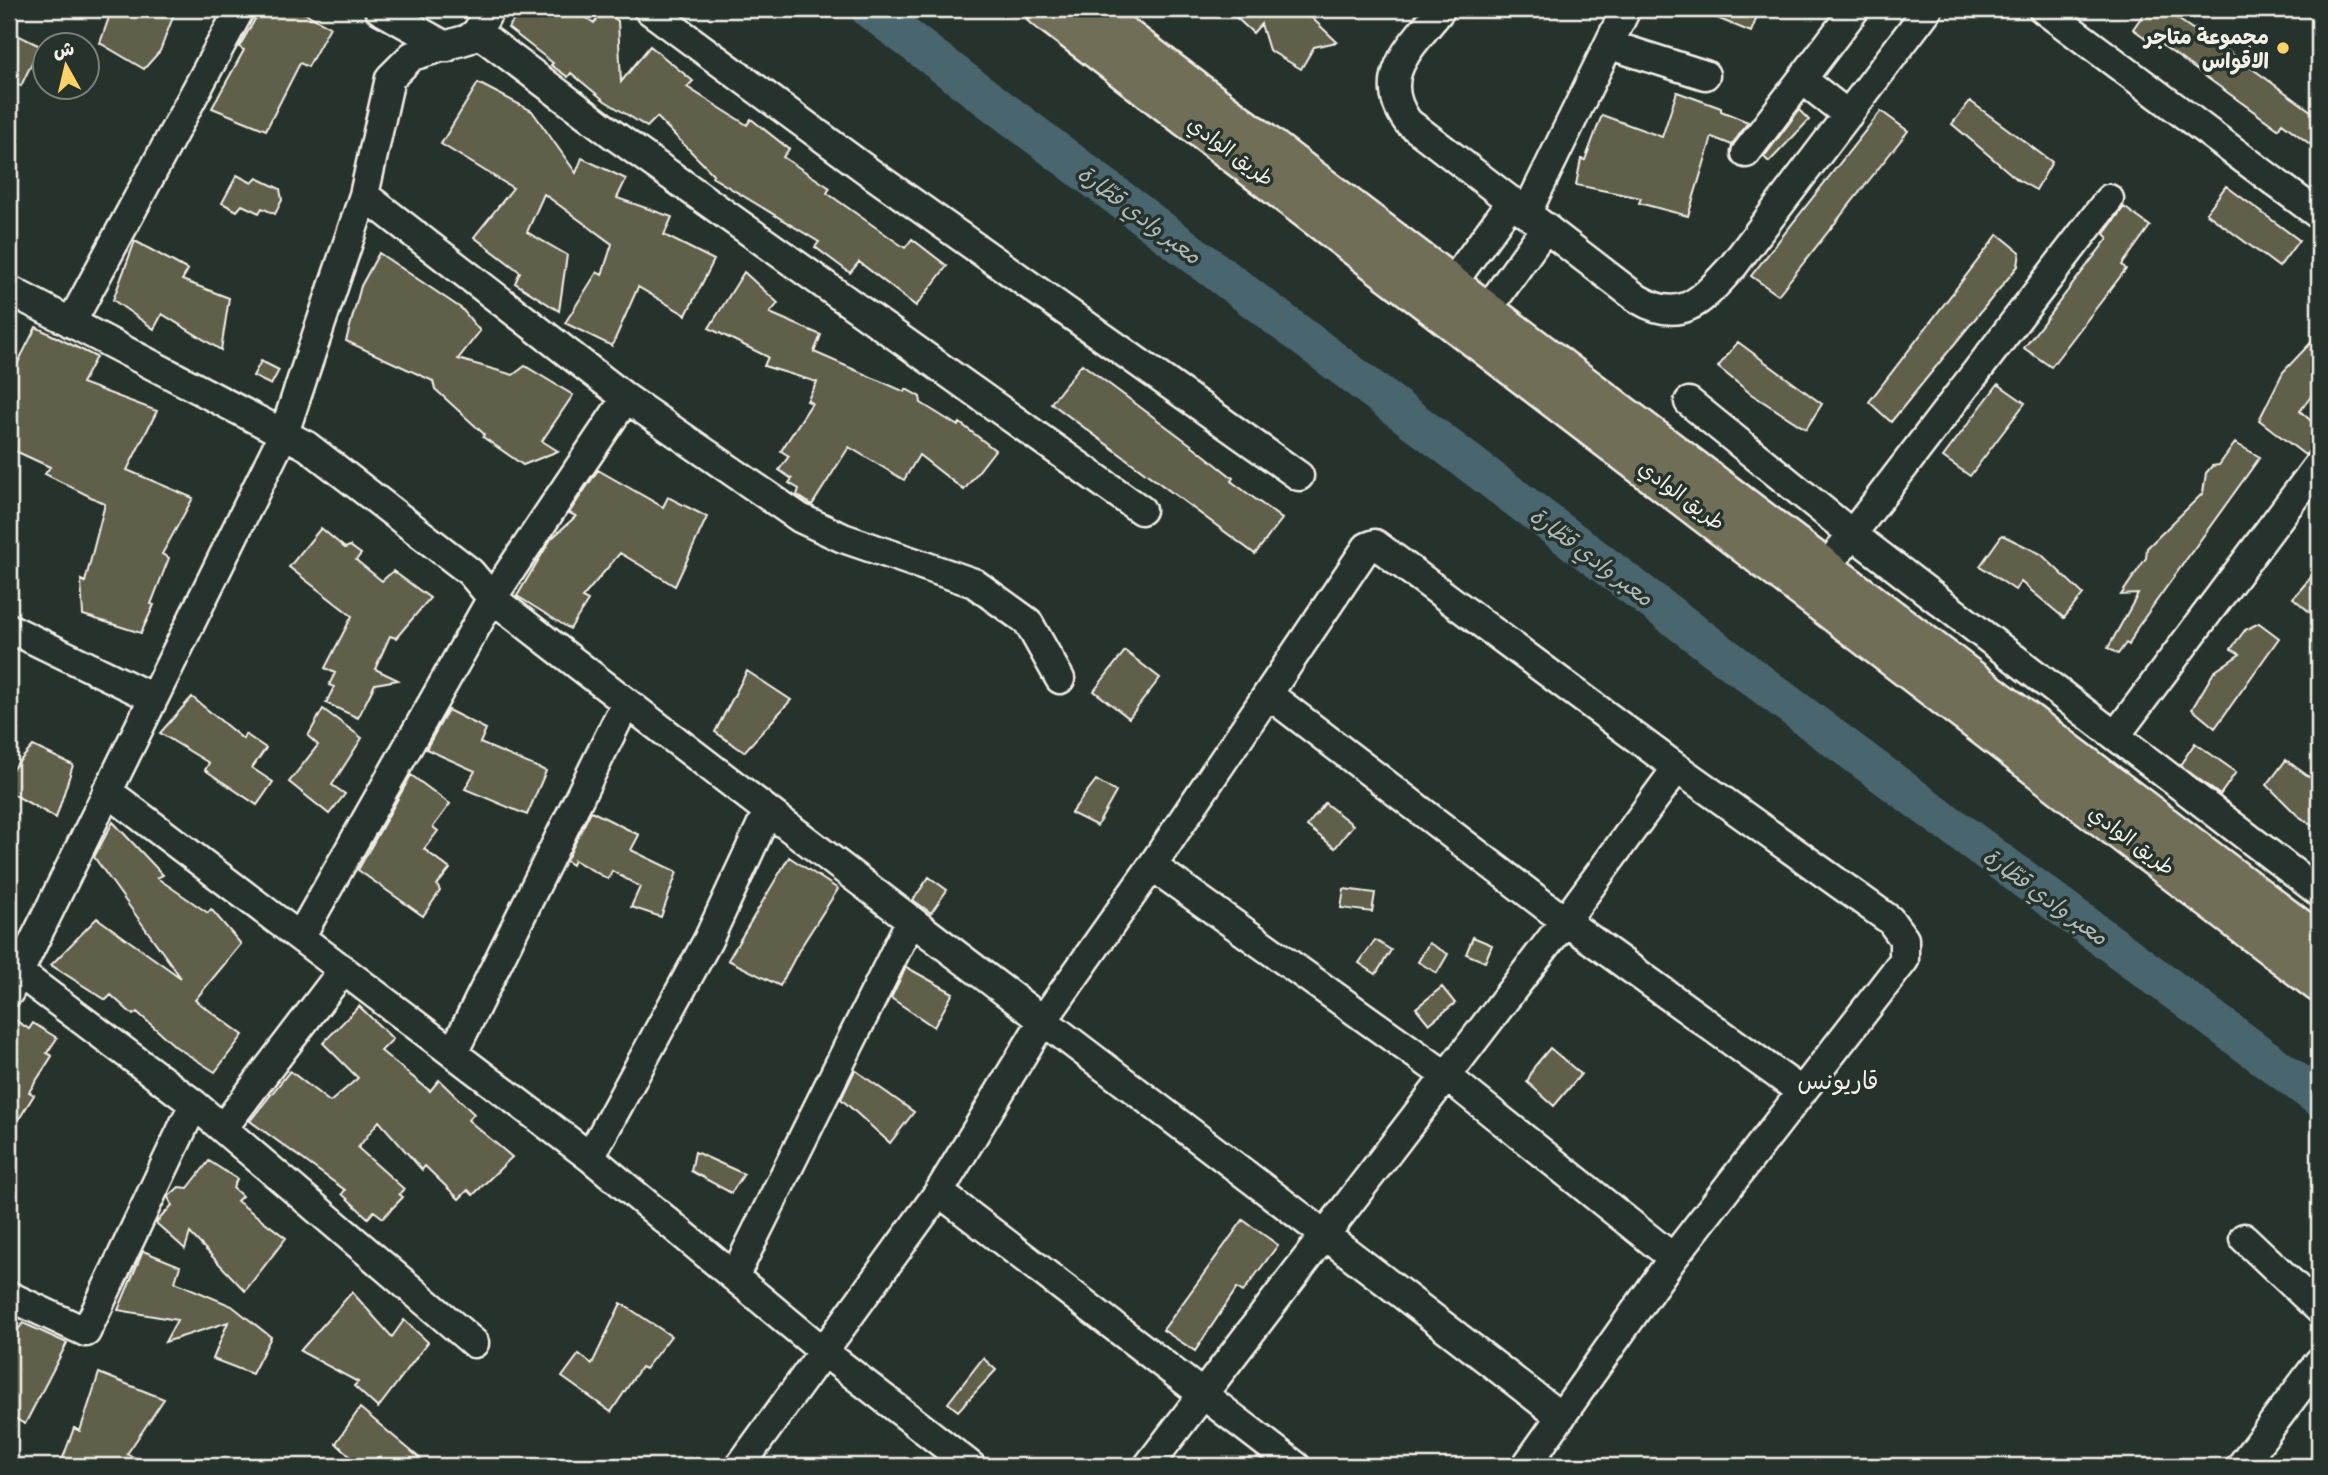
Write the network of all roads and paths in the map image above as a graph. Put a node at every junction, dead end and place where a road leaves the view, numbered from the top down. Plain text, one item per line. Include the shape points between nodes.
1 (240, 9) edge
2 (379, 9) edge
3 (648, 9) edge
4 (1044, 9) edge
5 (1441, 9) edge
6 (1626, 9) edge
7 (1855, 9) edge
8 (1928, 9) edge
9 (2043, 9) edge
10 (1095, 11) edge
11 (483, 20) edge
12 (1610, 45) junction
13 (447, 47) junction
14 (1705, 75) dead end
15 (1803, 80) junction
16 (1848, 115) junction
17 (1746, 153) dead end
18 (364, 195) junction
19 (2109, 199) dead end
20 (1528, 213) junction
21 (2319, 215) edge
22 (9, 290) edge
23 (1444, 295) junction
24 (1479, 321) junction
25 (71, 323) junction
26 (626, 398) junction
27 (1689, 402) dead end
28 (284, 433) junction
29 (2319, 464) edge
30 (1298, 476) dead end
31 (1141, 510) dead end
32 (1852, 534) junction
33 (1826, 568) junction
34 (492, 598) junction
35 (9, 628) edge
36 (1060, 679) dead end
37 (1268, 694) junction
38 (153, 698) junction
39 (626, 703) junction
40 (2116, 735) junction
41 (2052, 760) junction
42 (1677, 768) junction
43 (107, 791) junction
44 (767, 813) junction
45 (1152, 866) junction
46 (2319, 892) edge
47 (911, 920) junction
48 (1565, 921) junction
49 (300, 937) junction
50 (2319, 943) edge
51 (343, 970) junction
52 (12, 976) edge
53 (2319, 983) edge
54 (1044, 1019) junction
55 (453, 1053) junction
56 (1445, 1075) junction
57 (1802, 1092) junction
58 (194, 1104) junction
59 (223, 1128) junction
60 (590, 1157) junction
61 (939, 1192) junction
62 (1326, 1234) junction
63 (2244, 1238) dead end
64 (1673, 1258) junction
65 (734, 1277) junction
66 (9, 1296) edge
67 (2319, 1309) edge
68 (474, 1343) dead end
69 (823, 1351) junction
70 (2319, 1362) edge
71 (1202, 1396) junction
72 (1561, 1417) junction
73 (740, 1466) edge
74 (971, 1466) edge
75 (1148, 1466) edge
76 (1296, 1466) edge
77 (1526, 1466) edge
78 (2241, 1466) edge

1 - 25 street
2 - 13 street
3 - 30 street
4 - 23 main road, طريق الوادي
5 - 20 street via 1396,71 1392,88 1397,107 1408,121
6 - 12 street
7 - 15 street
8 - 16 street
9 - 21 street
10 - 23 main road, طريق الوادي
11 - 13 street via 458,45
11 - 31 street via 611,133
12 - 14 street
12 - 20 street
13 - 18 street via 412,56 390,78
15 - 16 street
15 - 17 street
16 - 20 street via 1746,250 1702,299 1687,309 1667,311 1651,306
18 - 26 street
18 - 28 street
19 - 32 street
20 - 23 street
20 - 24 street
22 - 25 street
23 - 24 main road, طريق الوادي
24 - 33 main road, طريق الوادي
24 - 41 main road, طريق الوادي
25 - 28 street
26 - 34 street
26 - 36 street via 800,518 843,538 974,583 1028,622
27 - 32 street
28 - 34 street via 470,572
28 - 38 street
29 - 40 street
32 - 33 street
32 - 40 street
33 - 41 main road, طريق الوادي
34 - 39 street
34 - 49 street
35 - 38 street
37 - 42 street via 1367,547 1375,544
37 - 45 street
37 - 48 street
38 - 43 street
39 - 44 street
39 - 55 street
40 - 46 street
41 - 50 main road, طريق الوادي
41 - 53 main road, طريق الوادي
42 - 48 street
42 - 57 street via 1891,919 1904,939 1904,960
43 - 49 street
43 - 52 street
44 - 47 street
44 - 60 street via 708,940
45 - 54 street
45 - 56 street
47 - 54 street
47 - 65 street
48 - 56 street
48 - 57 street
49 - 51 street
51 - 55 street
51 - 59 street
52 - 58 street
54 - 61 street
54 - 62 street
55 - 60 street
56 - 62 street
56 - 64 street
57 - 64 street
58 - 59 street
58 - 66 street via 86,1332
59 - 68 street
60 - 65 street
61 - 69 street
61 - 71 street
62 - 71 street
62 - 72 street
63 - 67 street
64 - 72 street
65 - 69 street
69 - 73 street
69 - 74 street
70 - 78 street
71 - 75 street
71 - 76 street
72 - 77 street

